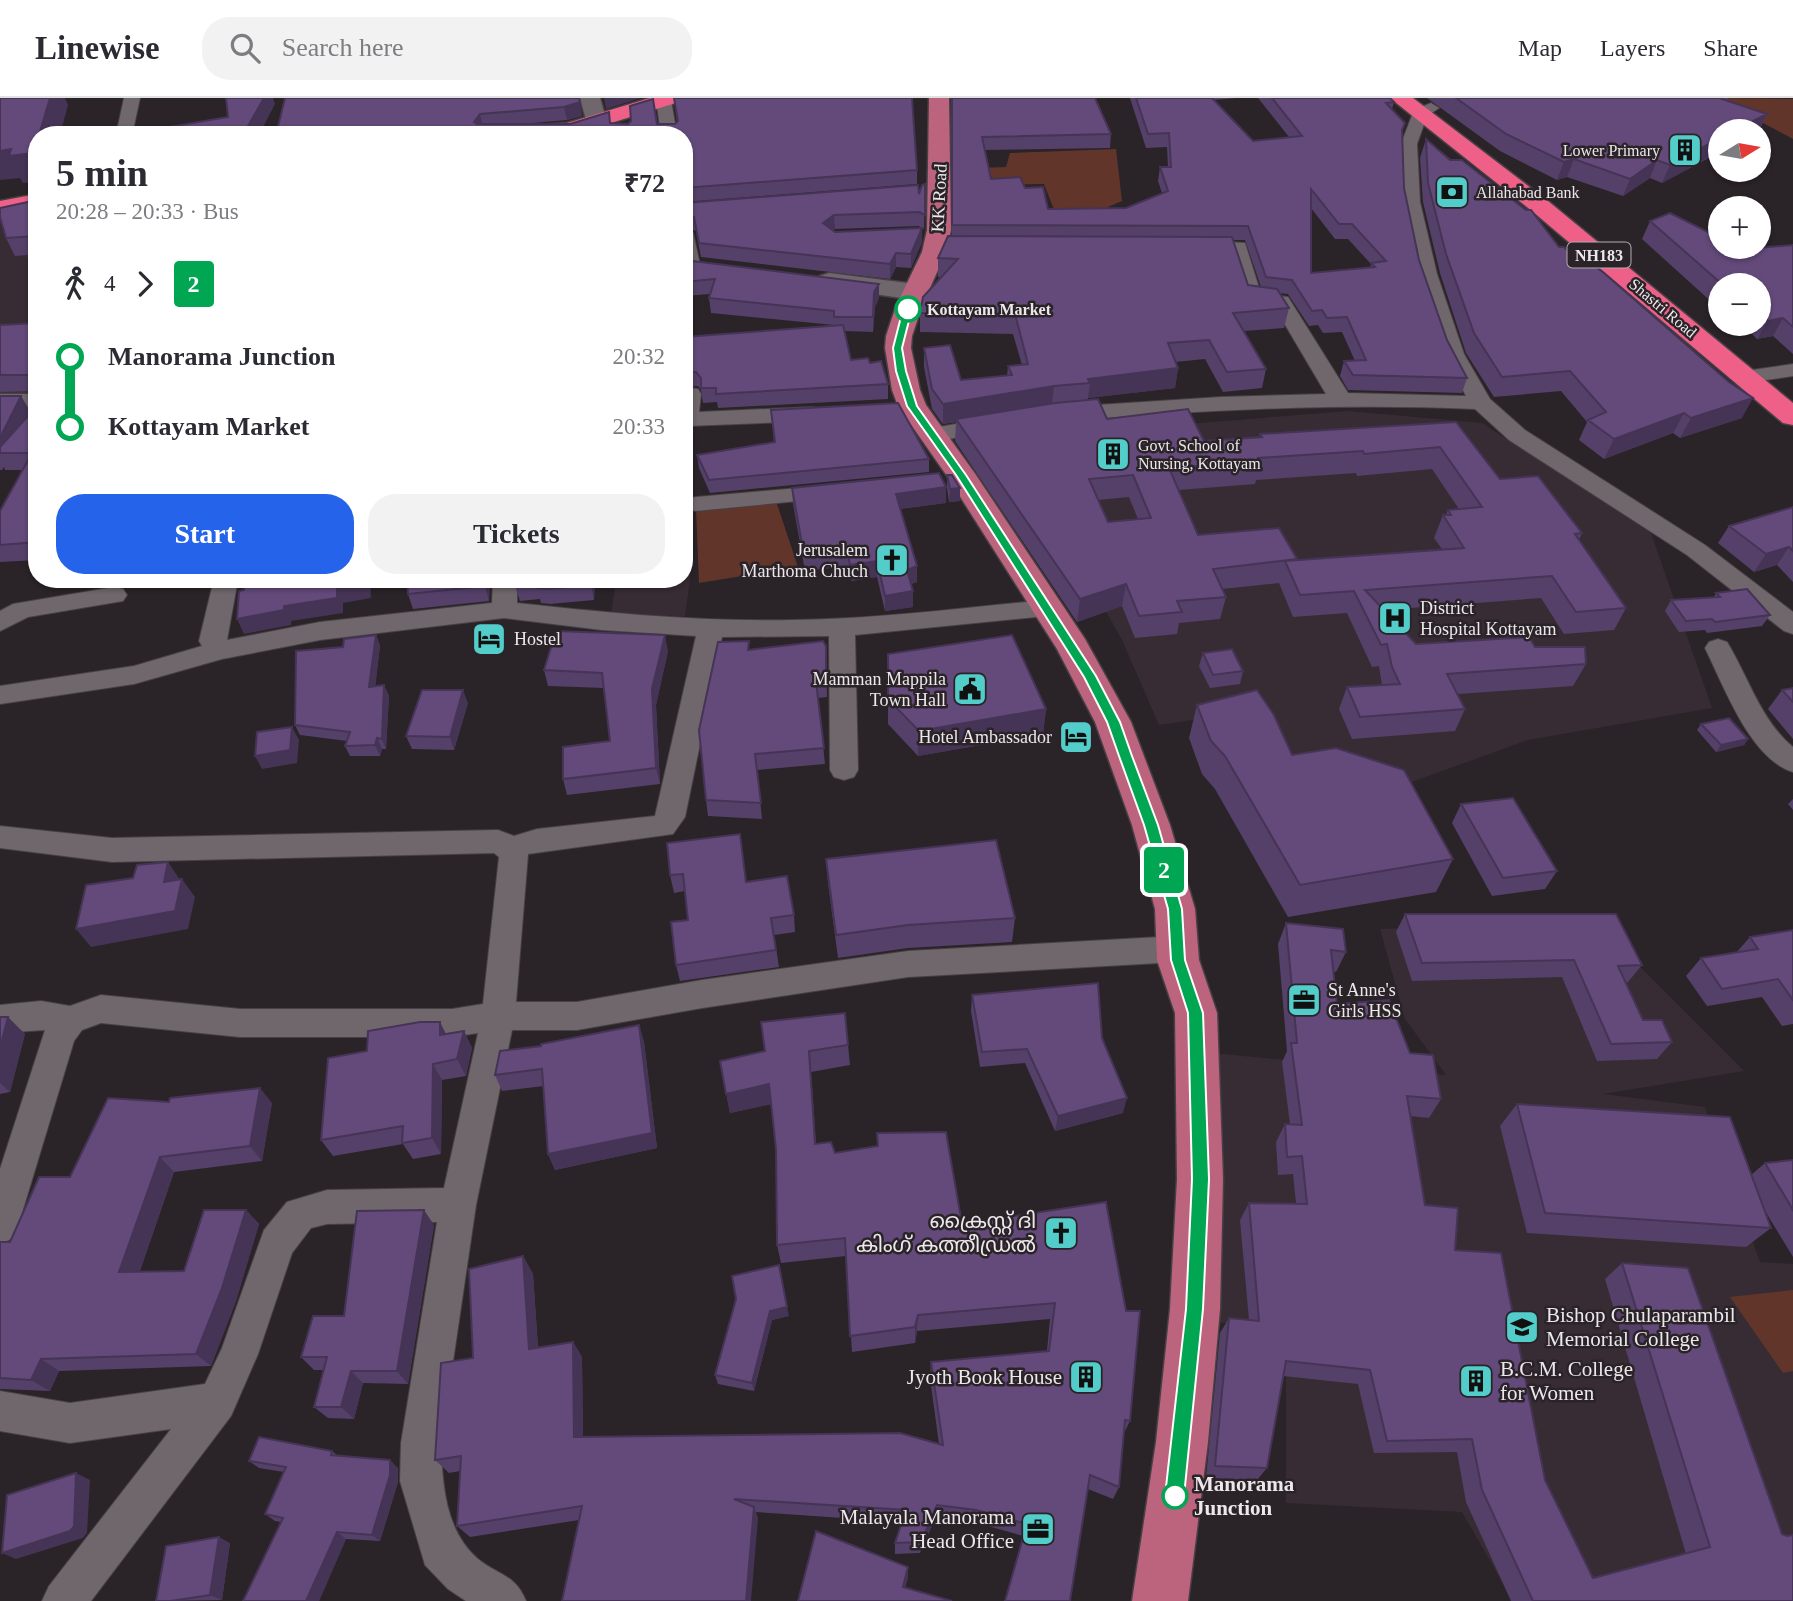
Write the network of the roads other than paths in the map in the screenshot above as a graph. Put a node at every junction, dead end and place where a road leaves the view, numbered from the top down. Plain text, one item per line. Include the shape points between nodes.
1 (132, 98) edge
2 (590, 98) edge
3 (939, 98) edge
4 (1399, 98) edge
5 (668, 99) edge
6 (1422, 106) edge
7 (596, 122) junction
8 (126, 126) edge
9 (585, 126) edge
10 (669, 126) edge
11 (28, 203) edge
12 (0, 208) edge
13 (1183, 246) edge
14 (693, 266) edge
15 (716, 269) edge
16 (810, 279) edge
17 (915, 292) junction
18 (1793, 370) edge
19 (1752, 376) junction
20 (1342, 400) junction
21 (0, 402) edge
22 (28, 402) edge
23 (1481, 403) junction
24 (1793, 403) edge
25 (837, 412) edge
26 (1045, 416) edge
27 (1793, 417) edge
28 (693, 419) edge
29 (1012, 421) edge
30 (933, 435) junction
31 (853, 490) edge
32 (696, 503) dead end
33 (224, 588) edge
34 (505, 588) edge
35 (114, 595) dead end
36 (1046, 608) junction
37 (504, 610) junction
38 (0, 622) edge
39 (1793, 625) edge
40 (711, 628) junction
41 (842, 628) junction
42 (1718, 648) dead end
43 (220, 650) junction
44 (0, 695) edge
45 (1793, 762) edge
46 (844, 770) dead end
47 (0, 837) edge
48 (512, 848) junction
49 (1178, 949) junction
50 (498, 1016) junction
51 (0, 1018) edge
52 (70, 1020) junction
53 (458, 1205) junction
54 (0, 1226) edge
55 (217, 1402) junction
56 (0, 1411) edge
57 (64, 1601) edge
58 (504, 1601) edge
59 (1160, 1601) edge

1 - 8 street
2 - 7 main road
3 - 17 main road, KK Road via 941,146 932,190 937,241
4 - 6 highway, Shastri Road / NH183
5 - 7 highway via 621,120
5 - 10 street
6 - 19 highway, Shastri Road / NH183
6 - 23 street via 1409,144 1411,202 1427,274 1454,354
7 - 9 highway
11 - 12 highway
13 - 20 street via 1238,247 1254,299 1281,301
14 - 15 main road
16 - 17 main road
17 - 30 main road, KK Road via 898,348 904,406
18 - 19 street
19 - 24 highway, Shastri Road / NH183
19 - 27 highway, Shastri Road / NH183
20 - 23 street
20 - 26 street via 1254,401
21 - 22 main road
23 - 39 street via 1517,435 1696,550
25 - 28 street
29 - 30 street
30 - 36 main road, KK Road via 953,479
31 - 32 street
33 - 43 street via 212,641
34 - 37 street
35 - 38 street via 22,610
36 - 41 street
36 - 49 main road, KK Road via 1078,655 1113,722 1151,825 1175,909
37 - 40 street
37 - 43 street via 320,631
40 - 41 street
40 - 48 street via 680,776 670,817 663,826 537,840
41 - 46 street
42 - 45 street via 1758,725 1772,745
43 - 44 street via 134,675
47 - 48 street via 112,850 498,841
48 - 50 street
49 - 50 street via 908,964 578,1016
49 - 59 main road, KK Road via 1196,1013 1200,1179 1194,1323
50 - 52 street via 452,1023 240,1023 101,1009
50 - 53 street
51 - 52 street via 41,1015
52 - 54 street via 60,1036
53 - 55 street via 327,1207 300,1214 276,1243 239,1354
53 - 58 street via 421,1443 421,1481 440,1550 463,1574
55 - 56 street via 70,1423
55 - 57 street

